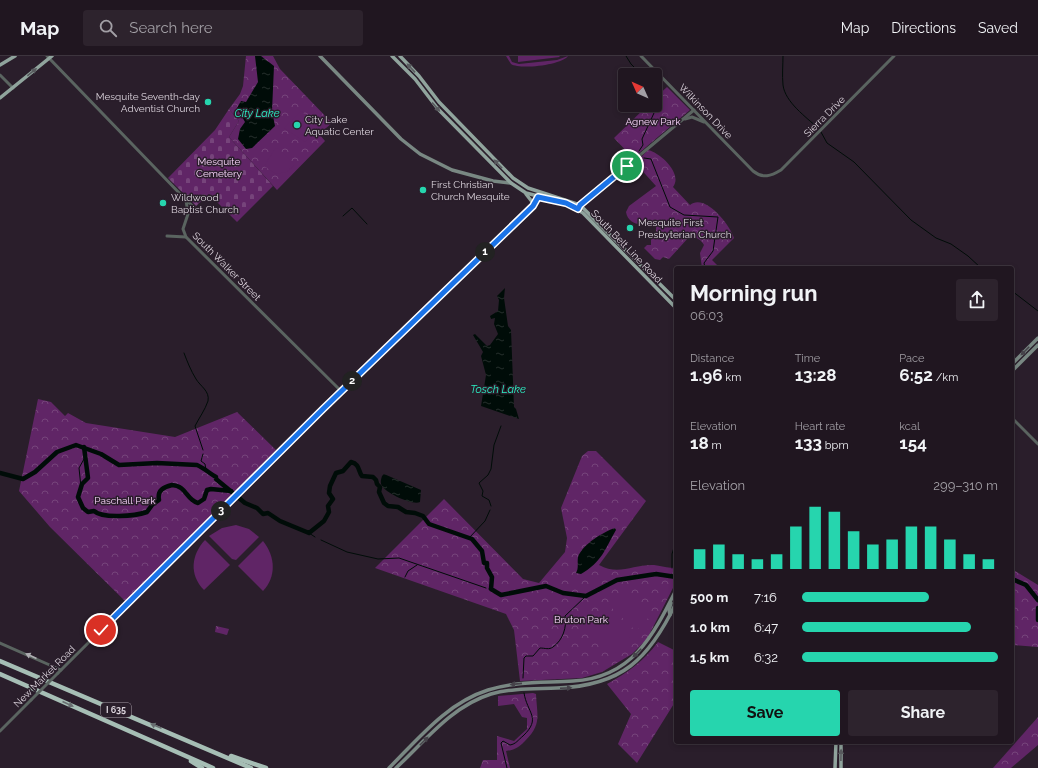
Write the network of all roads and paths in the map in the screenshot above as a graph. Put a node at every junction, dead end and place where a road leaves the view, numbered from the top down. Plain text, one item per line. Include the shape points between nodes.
1 (15, 56) edge
2 (320, 56) edge
3 (392, 56) edge
4 (400, 56) edge
5 (641, 56) edge
6 (894, 56) edge
7 (49, 57) edge
8 (0, 65) edge
9 (0, 75) edge
10 (12, 88) junction
11 (0, 98) edge
12 (694, 110) junction
13 (681, 121) junction
14 (708, 124) junction
15 (479, 144) junction
16 (475, 148) junction
17 (760, 175) joint
18 (503, 176) junction
19 (498, 182) junction
20 (511, 184) junction
21 (528, 188) junction
22 (522, 191) junction
23 (539, 192) junction
24 (538, 197) junction
25 (186, 200) junction
26 (580, 205) junction
27 (196, 209) dead end
28 (530, 209) junction
29 (578, 209) junction
30 (606, 228) junction
31 (602, 232) junction
32 (167, 236) dead end
33 (186, 238) junction
34 (618, 240) junction
35 (614, 244) junction
36 (663, 287) junction
37 (659, 290) junction
38 (674, 298) edge
39 (674, 306) edge
40 (1038, 338) edge
41 (1038, 345) edge
42 (1014, 362) edge
43 (1014, 369) edge
44 (341, 391) junction
45 (1014, 420) edge
46 (1038, 444) edge
47 (674, 595) edge
48 (670, 602) junction
49 (674, 607) edge
50 (670, 615) junction
51 (660, 621) junction
52 (0, 643) edge
53 (0, 661) edge
54 (61, 670) junction
55 (0, 674) edge
56 (597, 677) junction
57 (545, 682) junction
58 (598, 683) junction
59 (545, 689) junction
60 (0, 731) edge
61 (192, 741) junction
62 (836, 744) edge
63 (841, 744) edge
64 (176, 752) junction
65 (202, 768) edge
66 (213, 768) edge
67 (251, 768) edge
68 (266, 768) edge
69 (389, 768) edge
70 (396, 768) edge
71 (835, 768) edge
72 (841, 768) edge

1 - 8 main road
2 - 19 main road via 401,139 416,151 452,170
3 -> 16 main road, South Belt Line Road
15 -> 4 main road
5 - 12 street, Wilkinson Drive
6 - 17 street, Sierra Drive via 781,170 773,176
10 -> 7 main road
7 - 25 street
9 - 10 street
10 - 11 main road
12 - 13 street
12 - 14 street, Wilkinson Drive
13 - 14 street via 692,117
13 - 26 street
14 - 17 street, Wilkinson Drive
15 - 16 main road
21 -> 15 main road via 513,178
16 - 18 main road, South Belt Line Road
18 - 19 main road
18 - 20 main road, South Belt Line Road
19 - 20 main road
20 - 21 main road via 514,182
20 - 22 main road, South Belt Line Road
21 - 23 main road, South Belt Line Road
22 - 24 main road, South Belt Line Road
22 - 28 main road via 532,201
23 - 24 street, New Market Road
23 - 26 main road, South Belt Line Road
24 - 28 street, New Market Road
24 - 29 main road, South Belt Line Road via 566,203
25 - 27 street
25 - 33 street, South Walker Street via 188,214 183,229
26 - 29 street
26 - 30 main road, South Belt Line Road
28 - 44 street, New Market Road
29 - 31 main road, South Belt Line Road
30 - 31 main road
30 - 34 main road, South Belt Line Road
31 - 35 main road, South Belt Line Road
32 - 33 street
33 - 44 street, South Walker Street
34 - 35 main road
34 - 36 main road, South Belt Line Road
35 - 37 main road, South Belt Line Road
36 - 37 main road
36 - 38 main road, South Belt Line Road
37 - 39 main road, South Belt Line Road
40 -> 42 main road
41 - 43 main road
44 - 54 street, New Market Road
45 - 46 street
47 - 48 main road
48 - 50 main road
48 - 51 main road
49 - 50 main road
50 - 51 main road
50 - 58 main road via 658,637 640,659 623,672
51 -> 56 main road via 652,636 637,654 610,672
54 -> 52 street
61 -> 53 highway, I 635
54 - 60 street, New Market Road, bridge
55 -> 64 highway, I 635
56 - 57 main road
56 - 58 main road
57 - 59 main road
57 -> 69 main road via 504,686 477,694 462,702 437,720
59 -> 58 main road via 576,688
70 -> 59 main road via 446,720 465,706 505,690
61 - 67 highway, I 635
61 - 68 highway
62 - 71 main road
72 -> 63 main road
64 - 65 highway
64 - 66 highway, I 635

